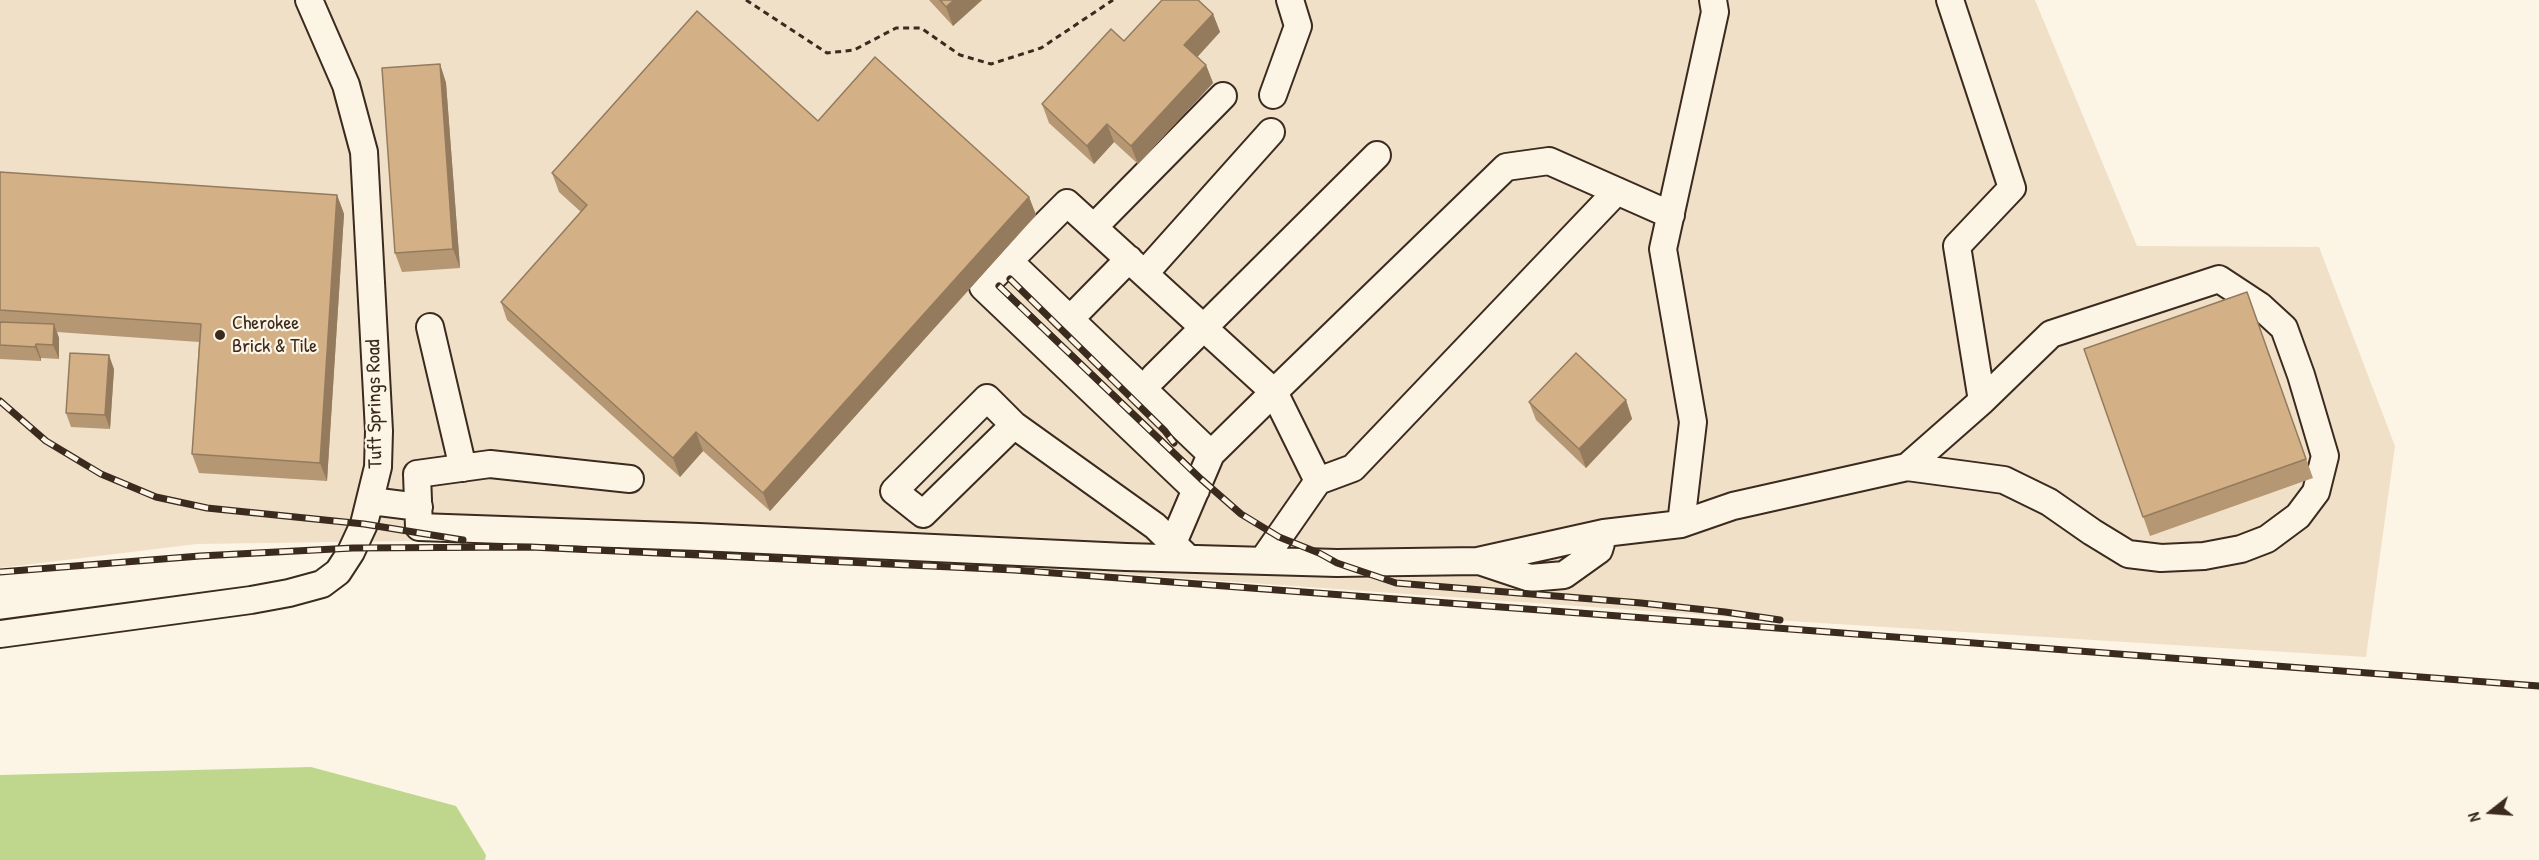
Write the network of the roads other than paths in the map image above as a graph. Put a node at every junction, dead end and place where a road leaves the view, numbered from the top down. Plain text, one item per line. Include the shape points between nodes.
1 (309, 0) edge
2 (1290, 0) edge
3 (1713, 0) edge
4 (1950, 0) edge
5 (1273, 95) dead end
6 (1223, 96) dead end
7 (1271, 132) dead end
8 (1377, 155) dead end
9 (1617, 191) junction
10 (1671, 215) junction
11 (1095, 227) junction
12 (1009, 261) junction
13 (1137, 266) junction
14 (1076, 313) dead end
15 (430, 327) dead end
16 (1203, 327) junction
17 (1154, 377) dead end
18 (1274, 392) junction
19 (1982, 401) junction
20 (1014, 425) junction
21 (1211, 454) junction
22 (1907, 467) junction
23 (463, 468) junction
24 (630, 479) dead end
25 (1318, 481) junction
26 (1196, 490) junction
27 (371, 501) junction
28 (419, 507) junction
29 (1681, 524) junction
30 (1180, 551) junction
31 (1263, 560) junction
32 (0, 634) edge

1 - 27 street, Tuft Springs Road via 346,86 364,152 379,431 378,467
2 - 5 street via 1298,26
3 - 10 street via 1716,12
4 - 19 street via 2012,188 1958,246
6 - 11 street
7 - 13 street
8 - 16 street
9 - 10 street
9 - 18 street via 1549,161 1506,167
9 - 25 street via 1353,468
10 - 29 street via 1664,249 1694,422
11 - 12 street via 1067,203
11 - 13 street
12 - 21 street
12 - 26 street via 983,287
13 - 14 street
13 - 16 street
15 - 23 street
16 - 17 street
16 - 18 street
18 - 21 street
18 - 25 street
19 - 22 street
19 - 22 street via 2051,334 2219,279 2260,306 2284,328 2325,456 2316,492 2298,516 2266,538 2241,549 2161,558 2128,554 2049,502 2004,480
20 - 20 street via 987,398 894,491 923,514
20 - 30 street via 1155,526
21 - 26 street
22 - 29 street via 1734,506
23 - 24 street via 490,464
23 - 28 street via 417,474
25 - 31 street
26 - 30 street
27 - 28 street
27 - 32 street, Tuft Springs Road via 351,552 338,572 322,584 251,600
28 - 30 street via 419,527
29 - 31 street via 1604,533 1478,561
30 - 31 street

